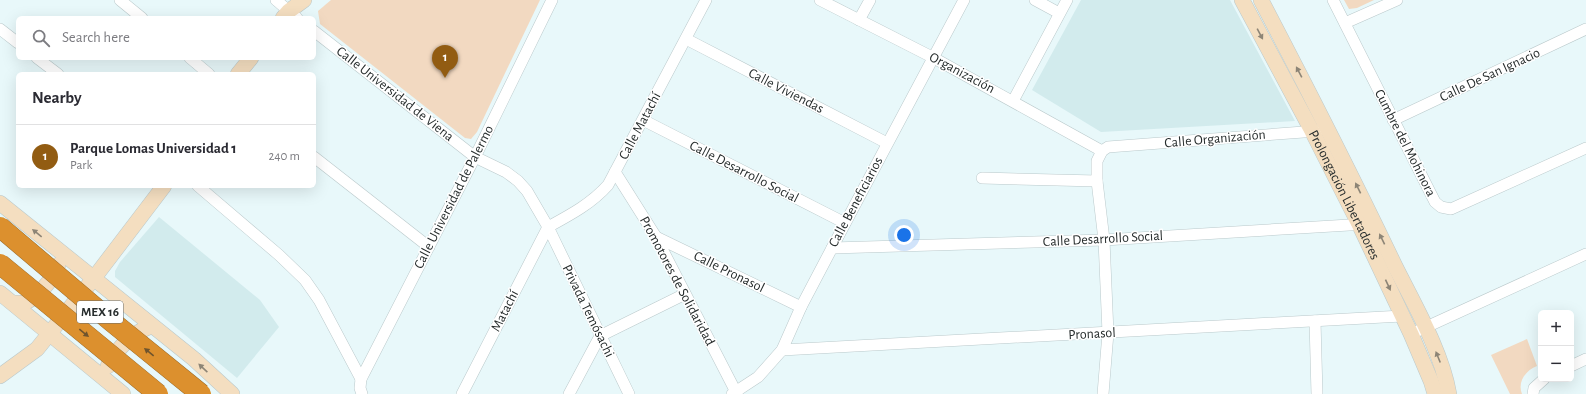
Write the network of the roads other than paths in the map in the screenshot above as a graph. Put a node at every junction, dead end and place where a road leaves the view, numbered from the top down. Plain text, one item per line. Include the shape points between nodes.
1 (120, 0) edge
2 (276, 0) edge
3 (304, 0) edge
4 (552, 0) edge
5 (706, 0) edge
6 (820, 0) edge
7 (870, 0) edge
8 (964, 0) edge
9 (1035, 0) edge
10 (1067, 0) edge
11 (1242, 0) edge
12 (1261, 0) edge
13 (1333, 0) edge
14 (1397, 0) edge
15 (1059, 13) junction
16 (140, 16) edge
17 (290, 16) edge
18 (859, 20) junction
19 (1345, 23) junction
20 (0, 28) edge
21 (1586, 29) edge
22 (316, 33) edge
23 (686, 39) junction
24 (16, 41) edge
25 (932, 57) junction
26 (40, 60) edge
27 (192, 60) edge
28 (249, 60) edge
29 (55, 72) edge
30 (207, 72) edge
31 (240, 72) edge
32 (1013, 101) junction
33 (643, 120) junction
34 (1393, 120) junction
35 (1312, 131) junction
36 (1330, 131) junction
37 (887, 143) junction
38 (1586, 148) edge
39 (1102, 151) junction
40 (475, 157) junction
41 (316, 159) edge
42 (615, 172) junction
43 (982, 178) dead end
44 (1097, 181) junction
45 (162, 188) edge
46 (200, 188) edge
47 (0, 203) edge
48 (845, 223) junction
49 (1375, 223) junction
50 (1359, 224) junction
51 (0, 227) edge
52 (548, 227) junction
53 (656, 237) junction
54 (1104, 240) junction
55 (429, 247) junction
56 (832, 248) junction
57 (59, 251) junction
58 (1586, 254) edge
59 (0, 264) edge
60 (94, 278) junction
61 (0, 292) edge
62 (685, 294) junction
63 (13, 304) junction
64 (801, 307) junction
65 (1402, 316) junction
66 (1315, 321) junction
67 (151, 326) junction
68 (1425, 327) junction
69 (1108, 333) junction
70 (50, 334) junction
71 (1411, 334) junction
72 (600, 336) junction
73 (782, 350) junction
74 (1586, 359) edge
75 (1574, 365) edge
76 (0, 376) edge
77 (104, 377) junction
78 (360, 378) junction
79 (1541, 382) edge
80 (735, 393) edge
81 (123, 394) edge
82 (158, 394) edge
83 (202, 394) edge
84 (232, 394) edge
85 (362, 394) edge
86 (462, 394) edge
87 (570, 394) edge
88 (629, 394) edge
89 (1103, 394) edge
90 (1317, 394) edge
91 (1434, 394) edge
92 (1449, 394) edge
93 (1533, 394) edge

1 - 16 street
2 - 17 street
3 - 17 street
4 - 40 street, Calle Universidad de Palermo
5 - 23 street, Calle Matachí
6 - 18 street, Organización
7 - 18 street
8 - 25 street, Calle Beneficiarios
9 - 15 street
10 - 15 street
11 -> 35 street, Prolongación Libertadores
36 -> 12 street, Prolongación Libertadores
13 - 19 street, Cumbre del Mohinora
14 - 19 street
15 - 32 street
18 - 25 street, Organización
19 - 34 street, Cumbre del Mohinora
20 - 24 street
21 - 34 street, Calle De San Ignacio
22 - 40 street, Calle Universidad de Viena
23 - 33 street, Calle Matachí
23 - 37 street, Calle Viviendas
25 - 32 street, Organización
25 - 37 street, Calle Beneficiarios
26 - 29 street
27 - 30 street
28 - 31 street
32 - 39 street, Organización
33 - 42 street, Calle Matachí
33 - 48 street, Calle Desarrollo Social
34 - 38 street, Cumbre del Mohinora via 1435,202 1446,209
35 - 36 street, Calle Organización
35 - 39 street, Calle Organización via 1108,147
35 - 50 street, Prolongación Libertadores
49 -> 36 street, Prolongación Libertadores
37 - 48 street, Calle Beneficiarios
39 - 44 street via 1097,161
40 - 52 street, Calle Universidad de Viena via 506,172 518,181 527,191
40 - 55 street, Calle Universidad de Palermo
41 - 55 street
42 - 52 street, Calle Matachí via 598,196
42 - 53 street, Promotores de Solidaridad
43 - 44 street
44 - 54 street
45 - 60 street
46 - 78 street via 305,280 319,300
57 -> 47 street
48 - 56 street, Calle Beneficiarios
49 - 50 street, Calle Desarrollo Social
68 -> 49 street, Prolongación Libertadores
50 - 54 street, Calle Desarrollo Social
50 -> 65 street, Prolongación Libertadores
83 -> 51 highway, MEX 16, bridge
52 - 72 street, Privada Temósachi
52 - 86 street, Matachí
53 - 62 street, Promotores de Solidaridad
53 - 64 street, Calle Pronasol
54 - 56 street, Calle Desarrollo Social
54 - 69 street
55 - 78 street, Calle Universidad de Palermo
56 - 64 street, Calle Beneficiarios
57 - 60 street
57 - 63 street via 60,260 56,270 41,291 24,302
58 - 68 street
59 -> 82 highway, MEX 16, bridge
60 - 67 street
60 - 70 street
61 - 63 street
62 - 72 street
62 - 80 street, Promotores de Solidaridad
63 - 70 street
64 - 73 street, Calle Beneficiarios
65 - 66 street, Pronasol
65 - 71 street, Prolongación Libertadores
66 - 69 street, Pronasol
66 - 90 street
67 - 77 street via 133,335 118,349
84 -> 67 street via 194,359
68 - 71 street
92 -> 68 street, Prolongación Libertadores via 1447,380
69 - 73 street, Pronasol
69 - 89 street
70 - 76 street via 37,349
70 - 77 street
71 - 91 street, Prolongación Libertadores
72 - 87 street
72 - 88 street, Privada Temósachi
73 - 80 street, Calle Beneficiarios via 758,377
74 - 75 street
77 - 81 street
78 - 85 street
79 - 93 street via 1534,388

